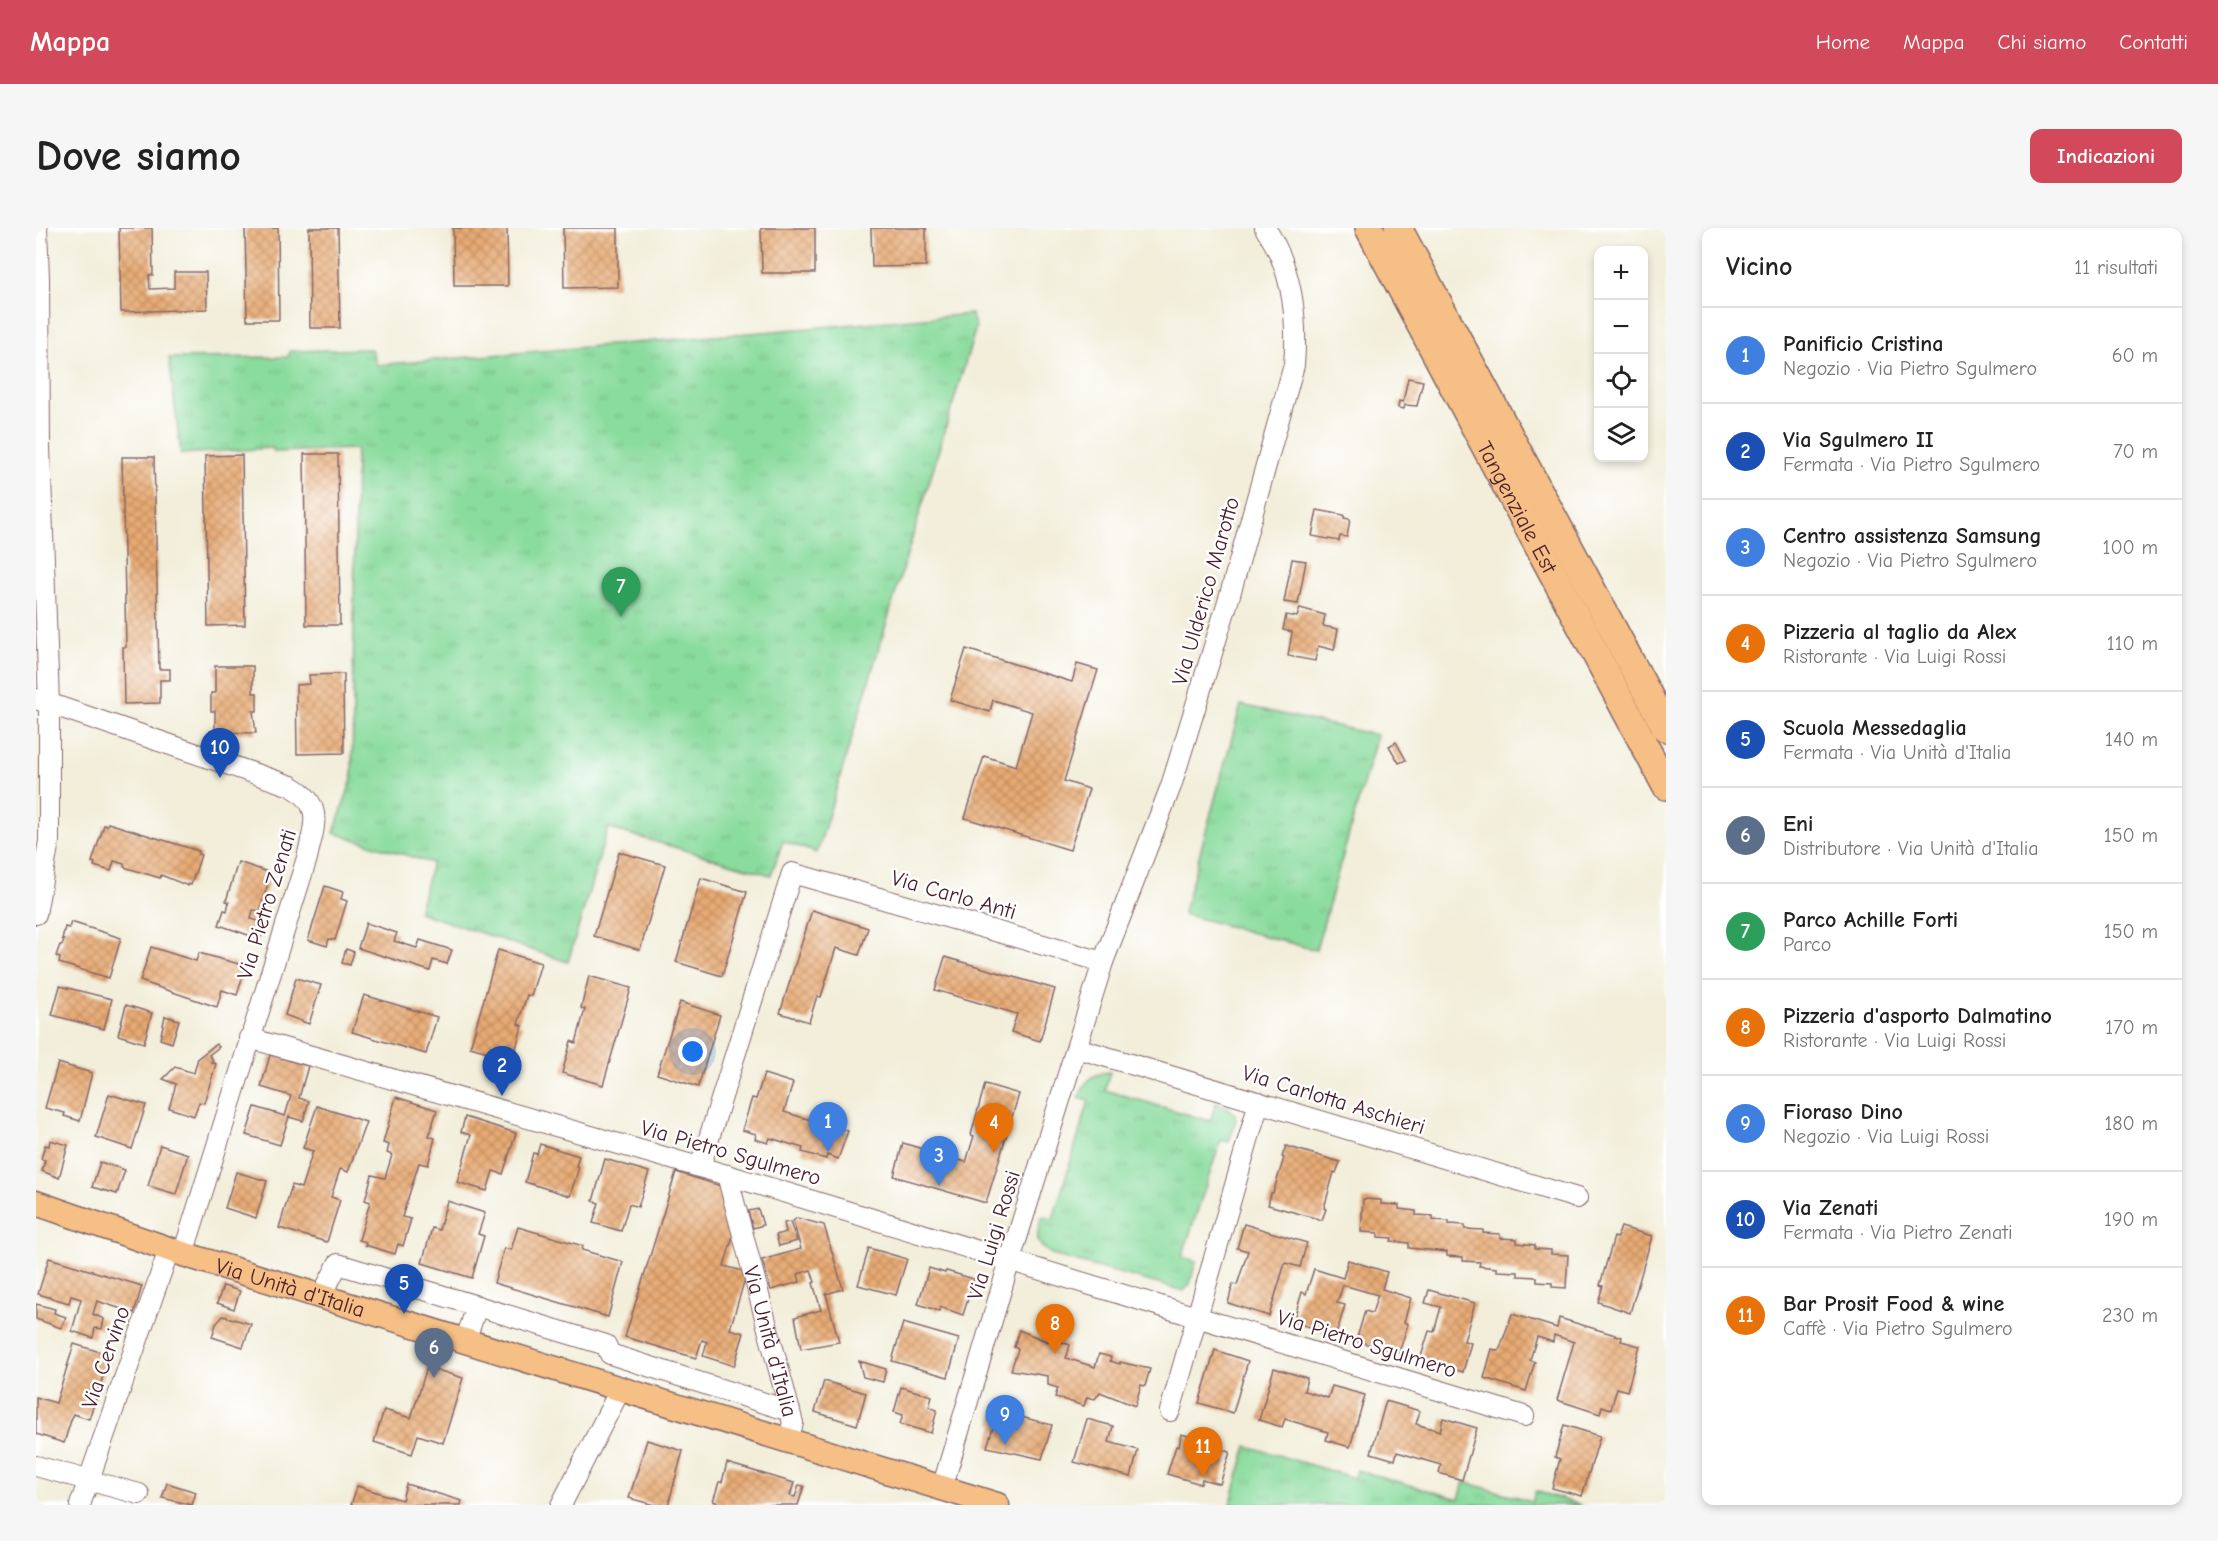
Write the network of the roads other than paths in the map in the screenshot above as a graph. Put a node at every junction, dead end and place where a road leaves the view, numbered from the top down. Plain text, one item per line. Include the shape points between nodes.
1 (37, 228) edge
2 (1265, 228) edge
3 (1369, 228) edge
4 (1398, 228) edge
5 (1405, 269) junction
6 (38, 277) edge
7 (1446, 346) junction
8 (43, 701) edge
9 (1666, 728) edge
10 (1666, 786) edge
11 (36, 914) edge
12 (1103, 962) junction
13 (249, 1038) junction
14 (1077, 1048) junction
15 (1259, 1102) junction
16 (700, 1167) junction
17 (727, 1175) junction
18 (1578, 1198) dead end
19 (36, 1203) edge
20 (176, 1252) junction
21 (1010, 1260) junction
22 (321, 1297) junction
23 (477, 1306) junction
24 (1197, 1317) junction
25 (465, 1342) junction
26 (621, 1388) junction
27 (790, 1411) junction
28 (1170, 1411) dead end
29 (1524, 1416) dead end
30 (789, 1440) junction
31 (36, 1466) edge
32 (87, 1481) junction
33 (942, 1488) junction
34 (139, 1494) dead end
35 (80, 1505) edge
36 (561, 1505) edge
37 (998, 1505) edge

1 - 6 street
2 - 12 street, Via Ulderico Marotto via 1284,263 1294,303 1294,365 1171,786
3 - 5 highway, Tangenziale Est
4 - 5 highway, Tangenziale Est
5 - 7 highway, Tangenziale Est
6 - 8 street
7 - 9 highway, Tangenziale Est
7 - 10 highway, Tangenziale Est
8 - 11 street via 49,841
8 - 13 street, Via Pietro Zenati via 291,786 305,794 312,805 314,827 307,858
12 - 14 street, Via Luigi Rossi
12 - 16 street, Via Carlo Anti via 792,873
13 - 16 street, Via Pietro Sgulmero
13 - 20 street, Via Pietro Zenati
14 - 15 street, Via Carlotta Aschieri
14 - 21 street, Via Luigi Rossi
15 - 18 street, Via Carlotta Aschieri
15 - 24 street
16 - 17 street, Via Pietro Sgulmero
17 - 21 street, Via Pietro Sgulmero
17 - 27 street, Via Unità d'Italia
19 - 20 main road, Via Unità d'Italia
20 - 22 main road, Via Unità d'Italia
20 - 32 street, Via Cervino
21 - 24 street, Via Pietro Sgulmero
21 - 33 street, Via Luigi Rossi
22 - 23 street via 338,1264
22 - 25 main road, Via Unità d'Italia
23 - 25 street
23 - 27 street via 606,1345 610,1354
24 - 28 street
24 - 29 street, Via Pietro Sgulmero
25 - 26 main road, Via Unità d'Italia
26 - 30 main road, Via Unità d'Italia
26 - 36 street
27 - 30 street, Via Unità d'Italia via 793,1423
30 - 33 main road, Via Unità d'Italia
31 - 32 street
32 - 34 street
32 - 35 street, Via Cervino
33 - 37 main road, Via Unità d'Italia

